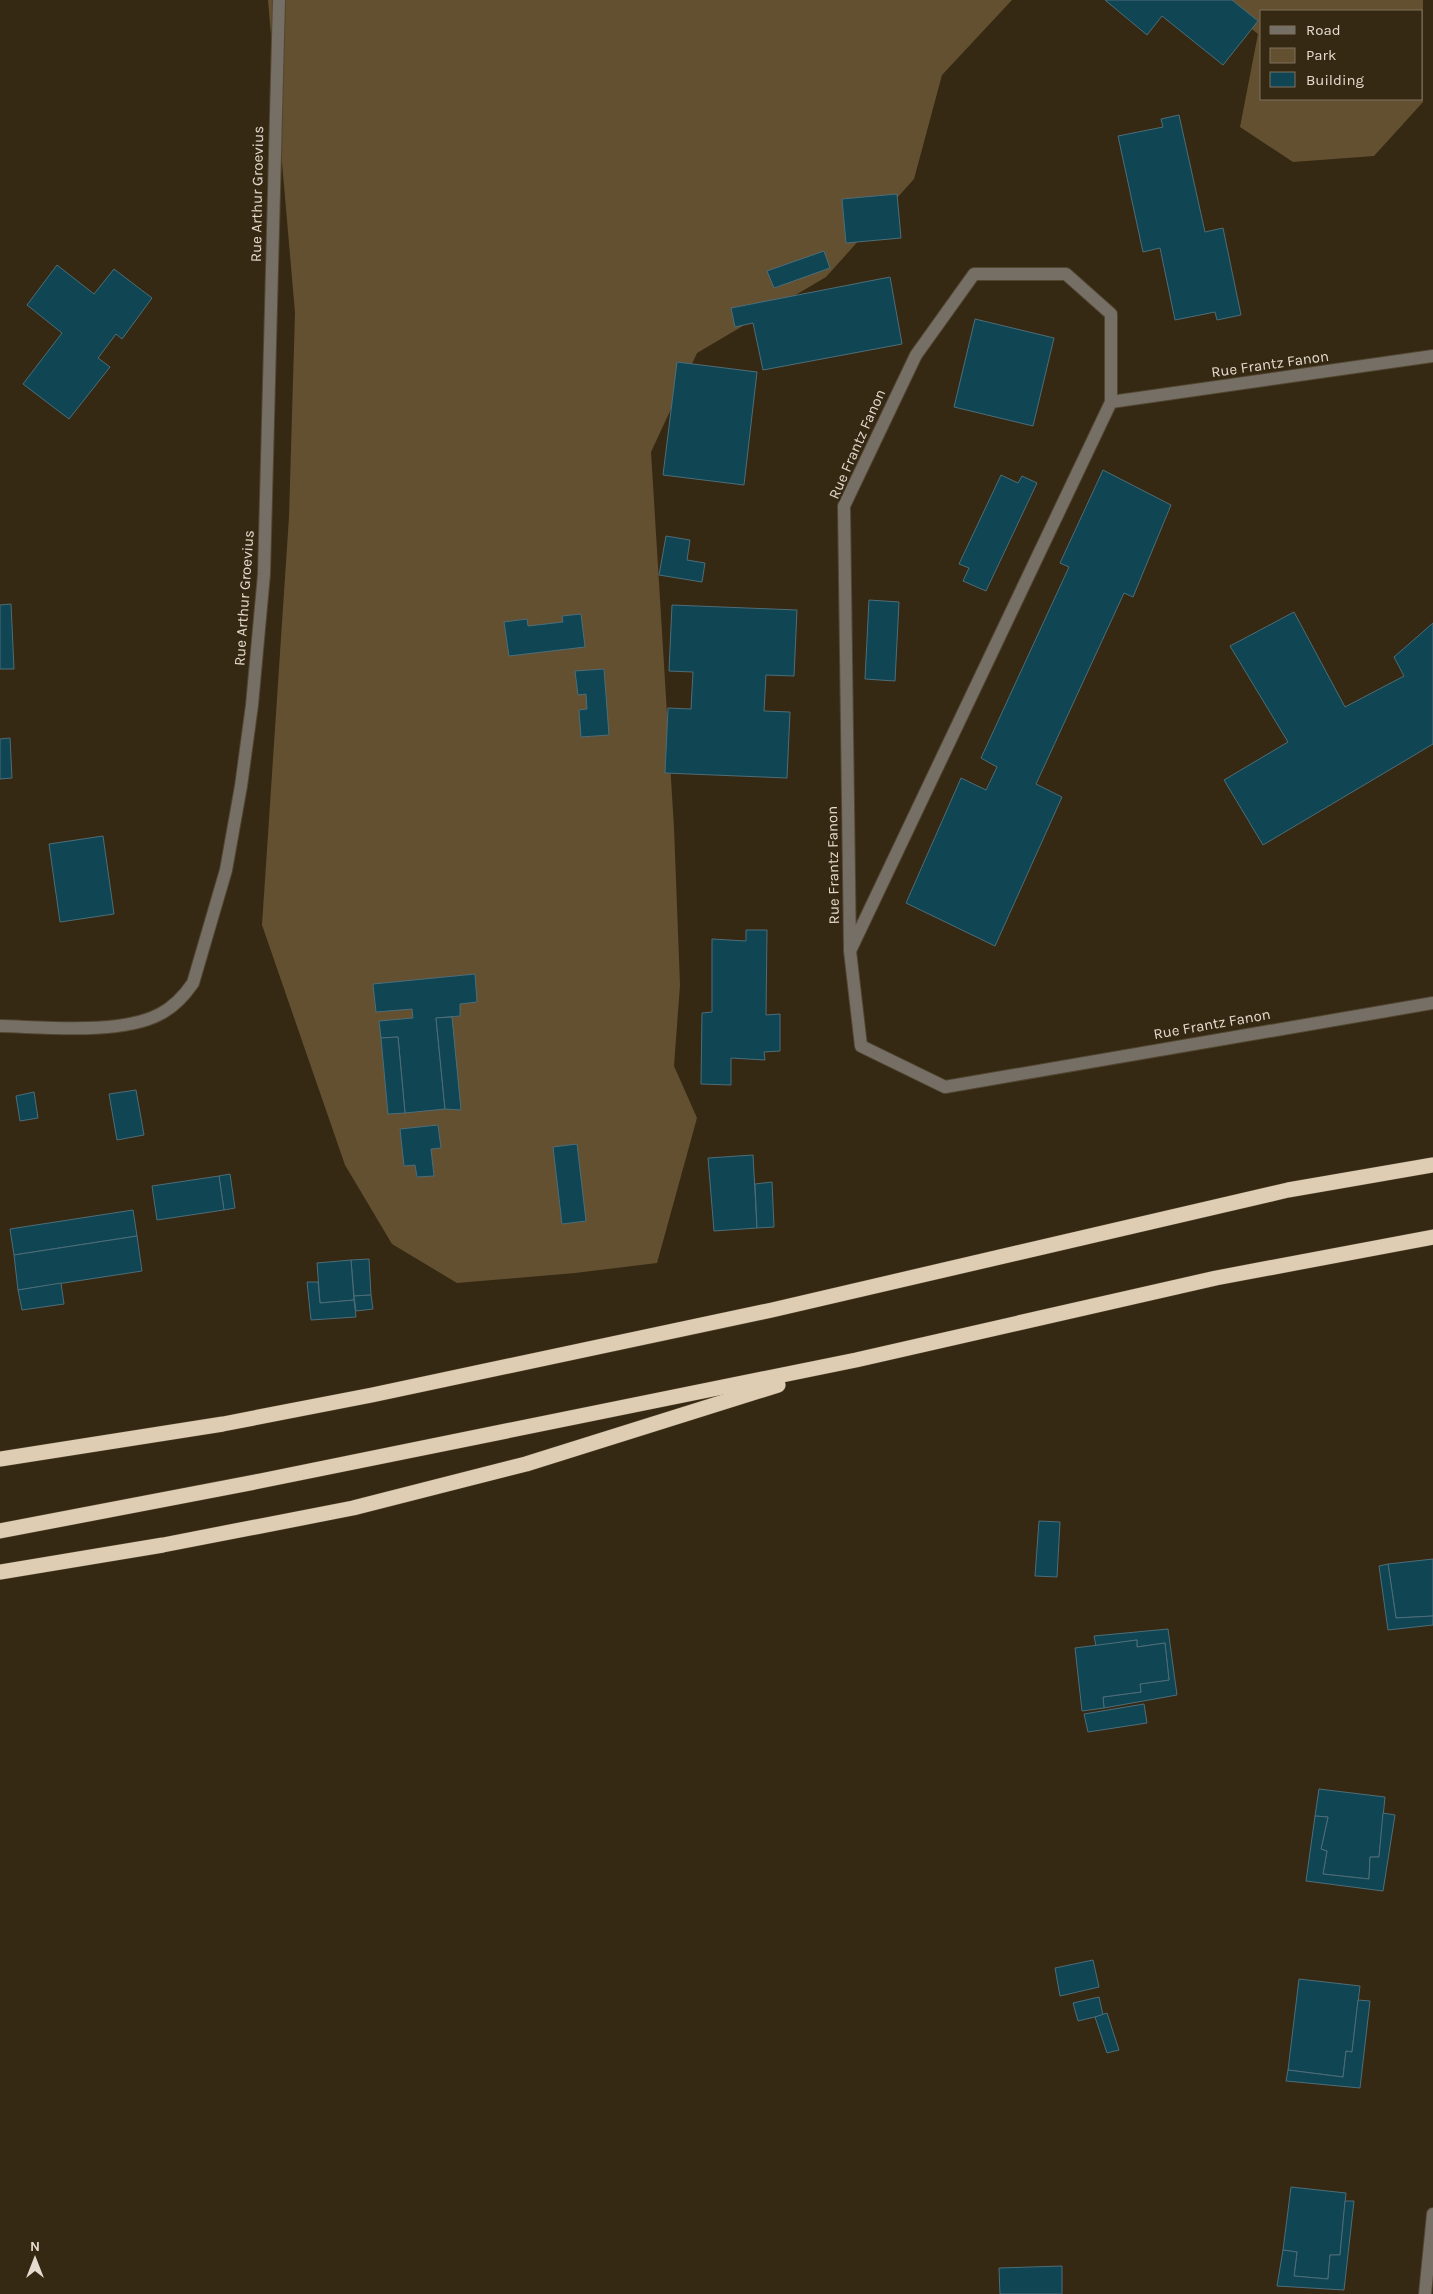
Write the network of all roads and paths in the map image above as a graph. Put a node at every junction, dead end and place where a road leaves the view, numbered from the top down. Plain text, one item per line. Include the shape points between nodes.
1 (279, 0) edge
2 (1433, 356) edge
3 (1111, 402) junction
4 (850, 951) junction
5 (1433, 1002) edge
6 (0, 1026) edge
7 (1433, 1165) edge
8 (1433, 1237) edge
9 (856, 1360) junction
10 (0, 1459) edge
11 (0, 1531) edge
12 (0, 1572) edge
13 (1433, 2214) edge
14 (1425, 2294) edge

1 - 6 street, Rue Arthur Groevius via 264,574 252,705 226,870 193,983 183,998 160,1014 125,1025
2 - 3 street, Rue Frantz Fanon
3 - 4 street, Rue Frantz Fanon
3 - 4 street, Rue Frantz Fanon via 1111,314 1066,274 974,274 916,355 844,506
4 - 5 street, Rue Frantz Fanon via 861,1046 945,1086
7 - 10 highway via 1288,1190 772,1310 372,1395 223,1424
8 - 9 highway via 1216,1278
9 - 11 highway
9 - 12 highway via 526,1464 353,1508 163,1545
13 - 14 street

